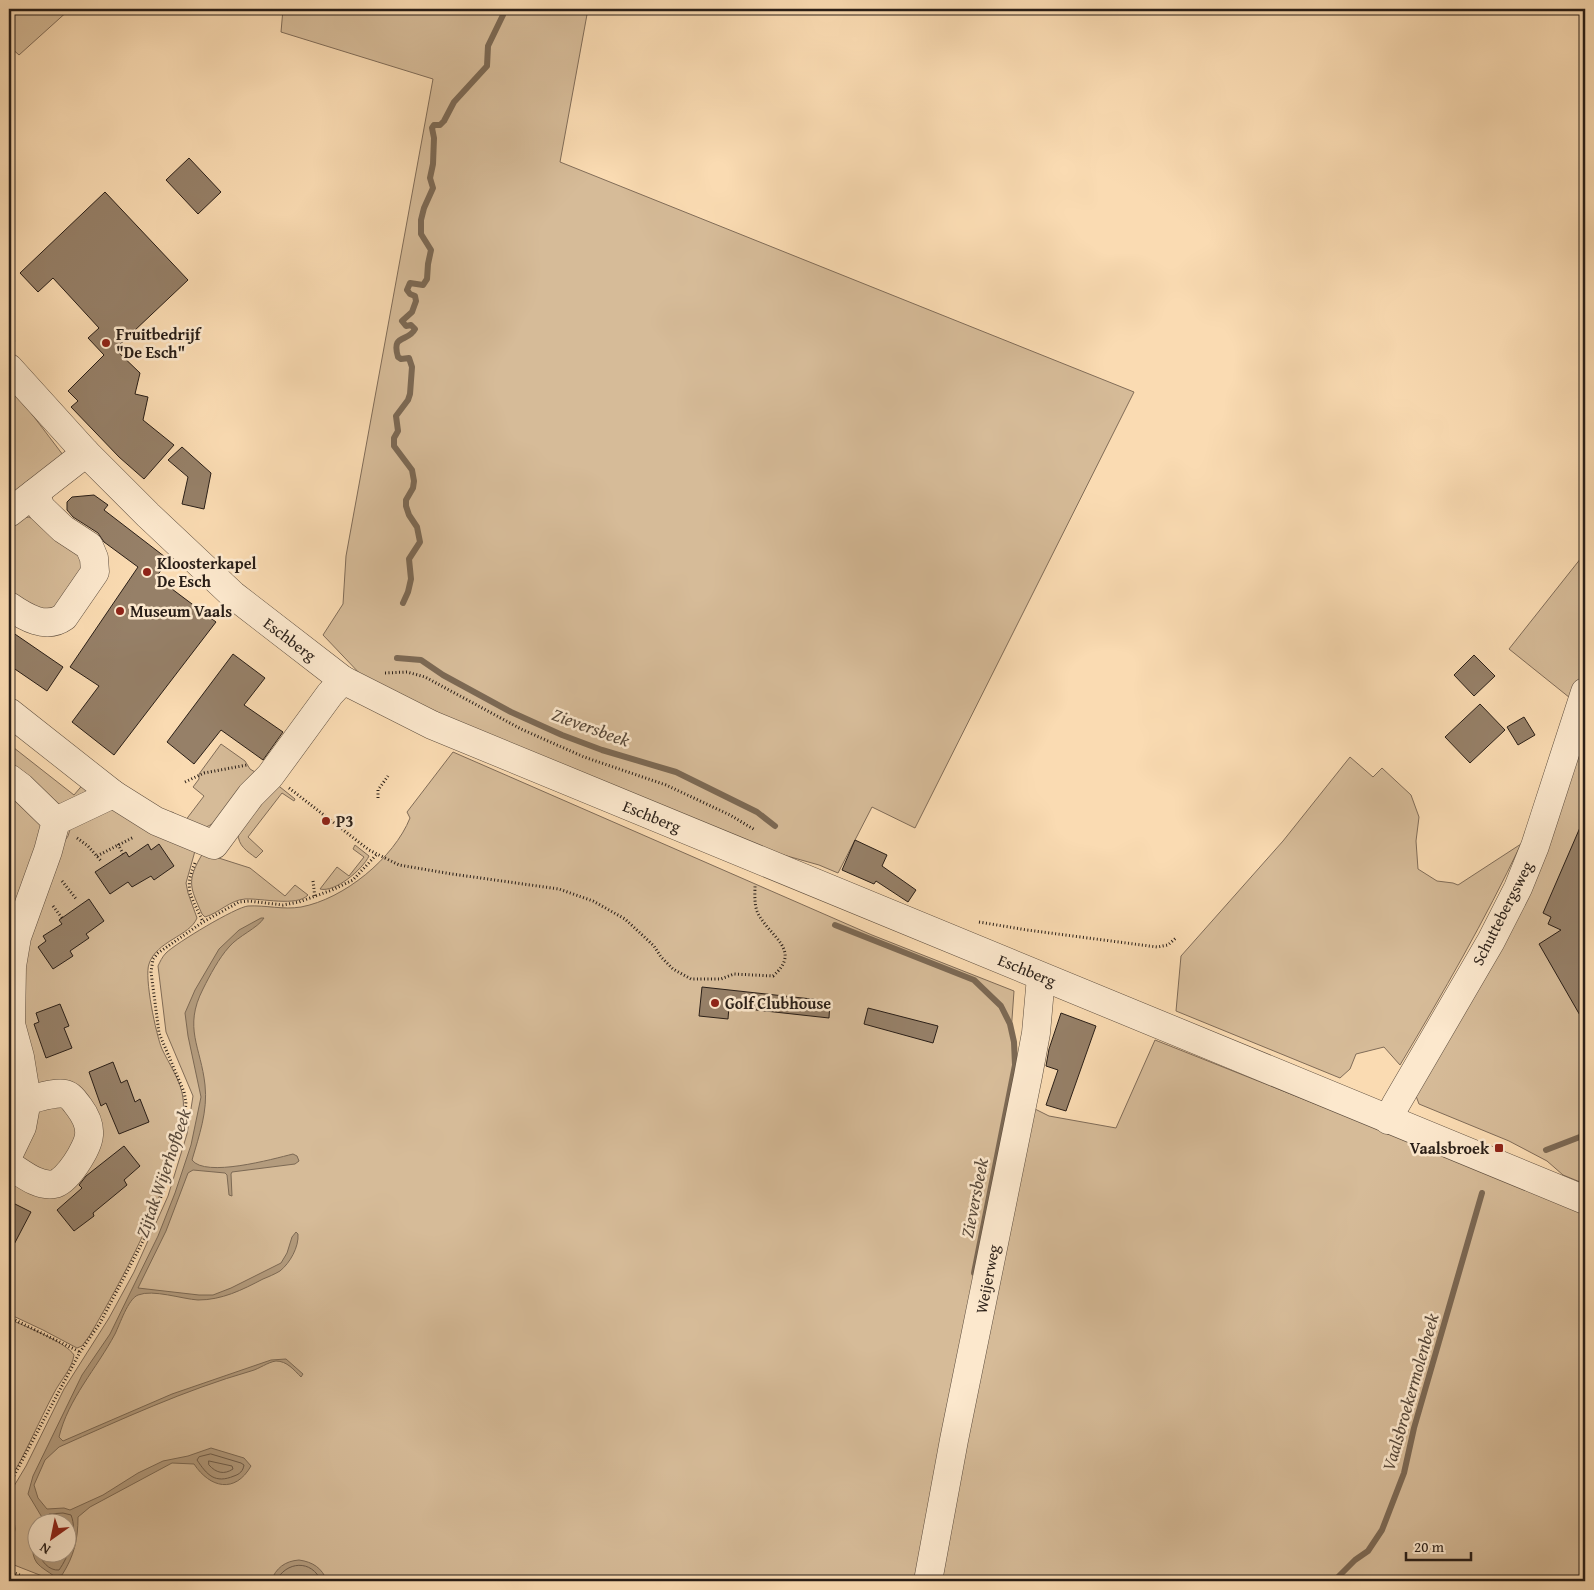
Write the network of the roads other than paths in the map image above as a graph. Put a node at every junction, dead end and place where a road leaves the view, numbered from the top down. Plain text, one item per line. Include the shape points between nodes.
1 (13, 358) edge
2 (86, 453) junction
3 (35, 493) junction
4 (9, 513) edge
5 (9, 606) edge
6 (343, 680) junction
7 (1585, 692) edge
8 (9, 712) edge
9 (9, 778) edge
10 (113, 794) junction
11 (55, 824) junction
12 (1041, 976) junction
13 (27, 1100) junction
14 (1388, 1120) junction
15 (9, 1154) edge
16 (9, 1165) edge
17 (1585, 1200) edge
18 (928, 1581) edge

1 - 2 street, Eschberg
2 - 3 street
2 - 6 street, Eschberg via 233,595
3 - 4 street
3 - 5 street via 41,508 63,529 89,546 95,572 64,617 57,622 26,618
6 - 10 street via 214,845 156,821
6 - 12 street, Eschberg via 432,725
7 - 14 street, Schuttebergsweg via 1535,846 1518,888 1491,942
8 - 10 street
9 - 11 street via 22,787
10 - 11 street
11 - 13 street via 17,937 12,966 11,1024
12 - 14 street, Eschberg
12 - 18 street, Weijerweg via 1028,1076
13 - 15 street via 22,1127
13 - 16 street via 68,1095 86,1118 89,1137 85,1150 56,1184 42,1184
14 - 17 street

